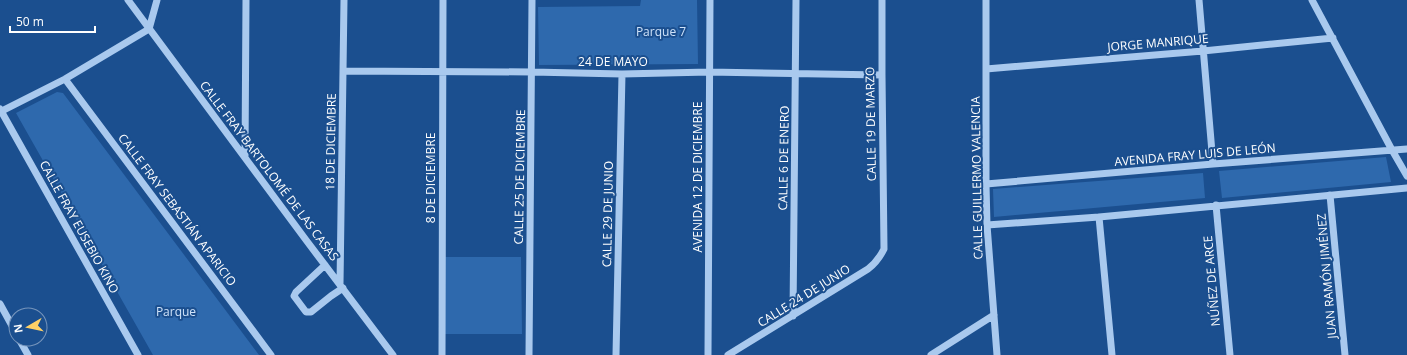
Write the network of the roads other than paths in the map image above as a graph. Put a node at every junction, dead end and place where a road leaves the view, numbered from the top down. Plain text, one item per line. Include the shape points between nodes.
1 (128, 0) edge
2 (157, 0) edge
3 (246, 0) edge
4 (344, 0) edge
5 (443, 0) edge
6 (532, 0) edge
7 (710, 0) edge
8 (796, 0) edge
9 (882, 0) edge
10 (986, 0) edge
11 (1199, 0) edge
12 (1312, 0) edge
13 (150, 29) junction
14 (1332, 38) junction
15 (1203, 51) junction
16 (986, 69) junction
17 (343, 71) junction
18 (442, 72) junction
19 (532, 72) junction
20 (710, 72) junction
21 (622, 74) junction
22 (796, 74) junction
23 (882, 75) junction
24 (65, 79) junction
25 (0, 111) edge
26 (1407, 149) edge
27 (1392, 150) junction
28 (245, 156) junction
29 (1213, 164) junction
30 (1407, 176) edge
31 (986, 184) junction
32 (1407, 188) edge
33 (1330, 195) junction
34 (1216, 206) junction
35 (1099, 217) junction
36 (987, 225) junction
37 (884, 249) joint
38 (325, 265) junction
39 (341, 286) junction
40 (0, 304) edge
41 (994, 315) junction
42 (793, 316) junction
43 (8, 319) edge
44 (138, 355) edge
45 (271, 355) edge
46 (393, 355) edge
47 (442, 355) edge
48 (529, 355) edge
49 (616, 355) edge
50 (708, 355) edge
51 (728, 355) edge
52 (931, 355) edge
53 (997, 355) edge
54 (1112, 355) edge
55 (1230, 355) edge
56 (1345, 355) edge

1 - 13 street, CALLE FRAY BARTOLOMÉ DE LAS CASAS
2 - 13 street
3 - 28 street
4 - 17 street, 18 DE DICIEMBRE
5 - 18 street, 8 DE DICIEMBRE
6 - 19 street, CALLE 25 DE DICIEMBRE
7 - 20 street, AVENIDA 12 DE DICIEMBRE
8 - 22 street, CALLE 6 DE ENERO
9 - 23 street, CALLE 19 DE MARZO
10 - 16 street, CALLE GUILLERMO VALENCIA
11 - 15 street
12 - 14 street
13 - 24 street
13 - 28 street, CALLE FRAY BARTOLOMÉ DE LAS CASAS
14 - 15 street, JORGE MANRIQUE
14 - 27 street
15 - 16 street, JORGE MANRIQUE
15 - 29 street
16 - 31 street, CALLE GUILLERMO VALENCIA
17 - 18 street, 24 DE MAYO
17 - 39 street, 18 DE DICIEMBRE
18 - 19 street, 24 DE MAYO
18 - 47 street, 8 DE DICIEMBRE
19 - 21 street, 24 DE MAYO
19 - 48 street, CALLE 25 DE DICIEMBRE
20 - 21 street, 24 DE MAYO
20 - 22 street, 24 DE MAYO
20 - 50 street, AVENIDA 12 DE DICIEMBRE
21 - 49 street, CALLE 29 DE JUNIO
22 - 23 street, 24 DE MAYO
22 - 42 street, CALLE 6 DE ENERO
23 - 37 street, CALLE 19 DE MARZO
24 - 25 street
24 - 45 street, CALLE FRAY SEBASTIÁN APARICIO
25 - 44 street, CALLE FRAY EUSEBIO KINO
26 - 27 street, AVENIDA FRAY LUIS DE LEÓN
27 - 29 street, AVENIDA FRAY LUIS DE LEÓN
27 - 30 street
28 - 38 street, CALLE FRAY BARTOLOMÉ DE LAS CASAS
29 - 31 street, AVENIDA FRAY LUIS DE LEÓN
31 - 36 street, CALLE GUILLERMO VALENCIA
32 - 33 street
33 - 34 street
33 - 56 street, JUAN RAMÓN JIMÉNEZ
34 - 35 street
34 - 55 street, NÚÑEZ DE ARCE
35 - 36 street
35 - 54 street
36 - 41 street, CALLE GUILLERMO VALENCIA
37 - 42 street, CALLE 24 DE JUNIO via 876,263 868,269
38 - 39 street, CALLE FRAY BARTOLOMÉ DE LAS CASAS
38 - 39 street via 294,296 306,312 311,312
39 - 46 street, CALLE FRAY BARTOLOMÉ DE LAS CASAS
40 - 43 street
41 - 52 street
41 - 53 street, CALLE GUILLERMO VALENCIA
42 - 51 street, CALLE 24 DE JUNIO

